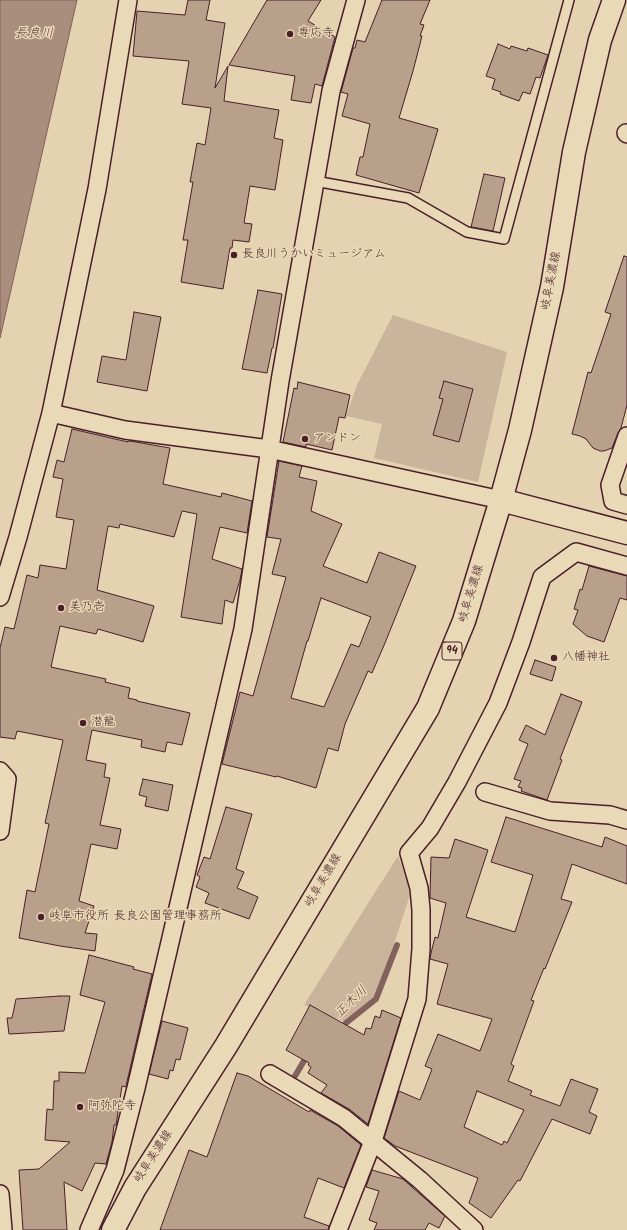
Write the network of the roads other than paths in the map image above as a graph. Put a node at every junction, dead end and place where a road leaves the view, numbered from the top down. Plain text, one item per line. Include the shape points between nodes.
1 (128, 0) edge
2 (356, 0) edge
3 (569, 0) edge
4 (614, 0) edge
5 (315, 181) junction
6 (51, 413) junction
7 (627, 436) edge
8 (269, 449) junction
9 (501, 500) junction
10 (627, 505) edge
11 (627, 533) edge
12 (627, 566) edge
13 (0, 597) edge
14 (0, 771) edge
15 (485, 792) dead end
16 (627, 820) edge
17 (0, 831) edge
18 (270, 1074) dead end
19 (373, 1141) junction
20 (0, 1194) edge
21 (2, 1230) edge
22 (89, 1230) edge
23 (113, 1230) edge
24 (338, 1230) edge
25 (474, 1230) edge

1 - 6 street via 97,189
2 - 5 street via 331,91
3 - 5 lane via 504,239 467,232 408,198
4 - 9 main road, 岐阜美濃線 / 94 via 600,40 574,152 552,287 520,430
5 - 8 street
6 - 8 street via 125,430
6 - 13 street
7 - 10 street via 610,485 613,501
8 - 9 street
8 - 22 street via 243,629 115,1170
9 - 11 main road
9 - 23 main road, 岐阜美濃線 / 94 via 464,621 428,708 226,1046 135,1188
12 - 19 street via 576,552 542,577 498,703 430,828 409,852 419,888 421,910 417,999
14 - 17 street via 7,779
15 - 16 street via 550,811 610,815
18 - 19 street via 344,1118
19 - 24 street
19 - 25 street
20 - 21 street

